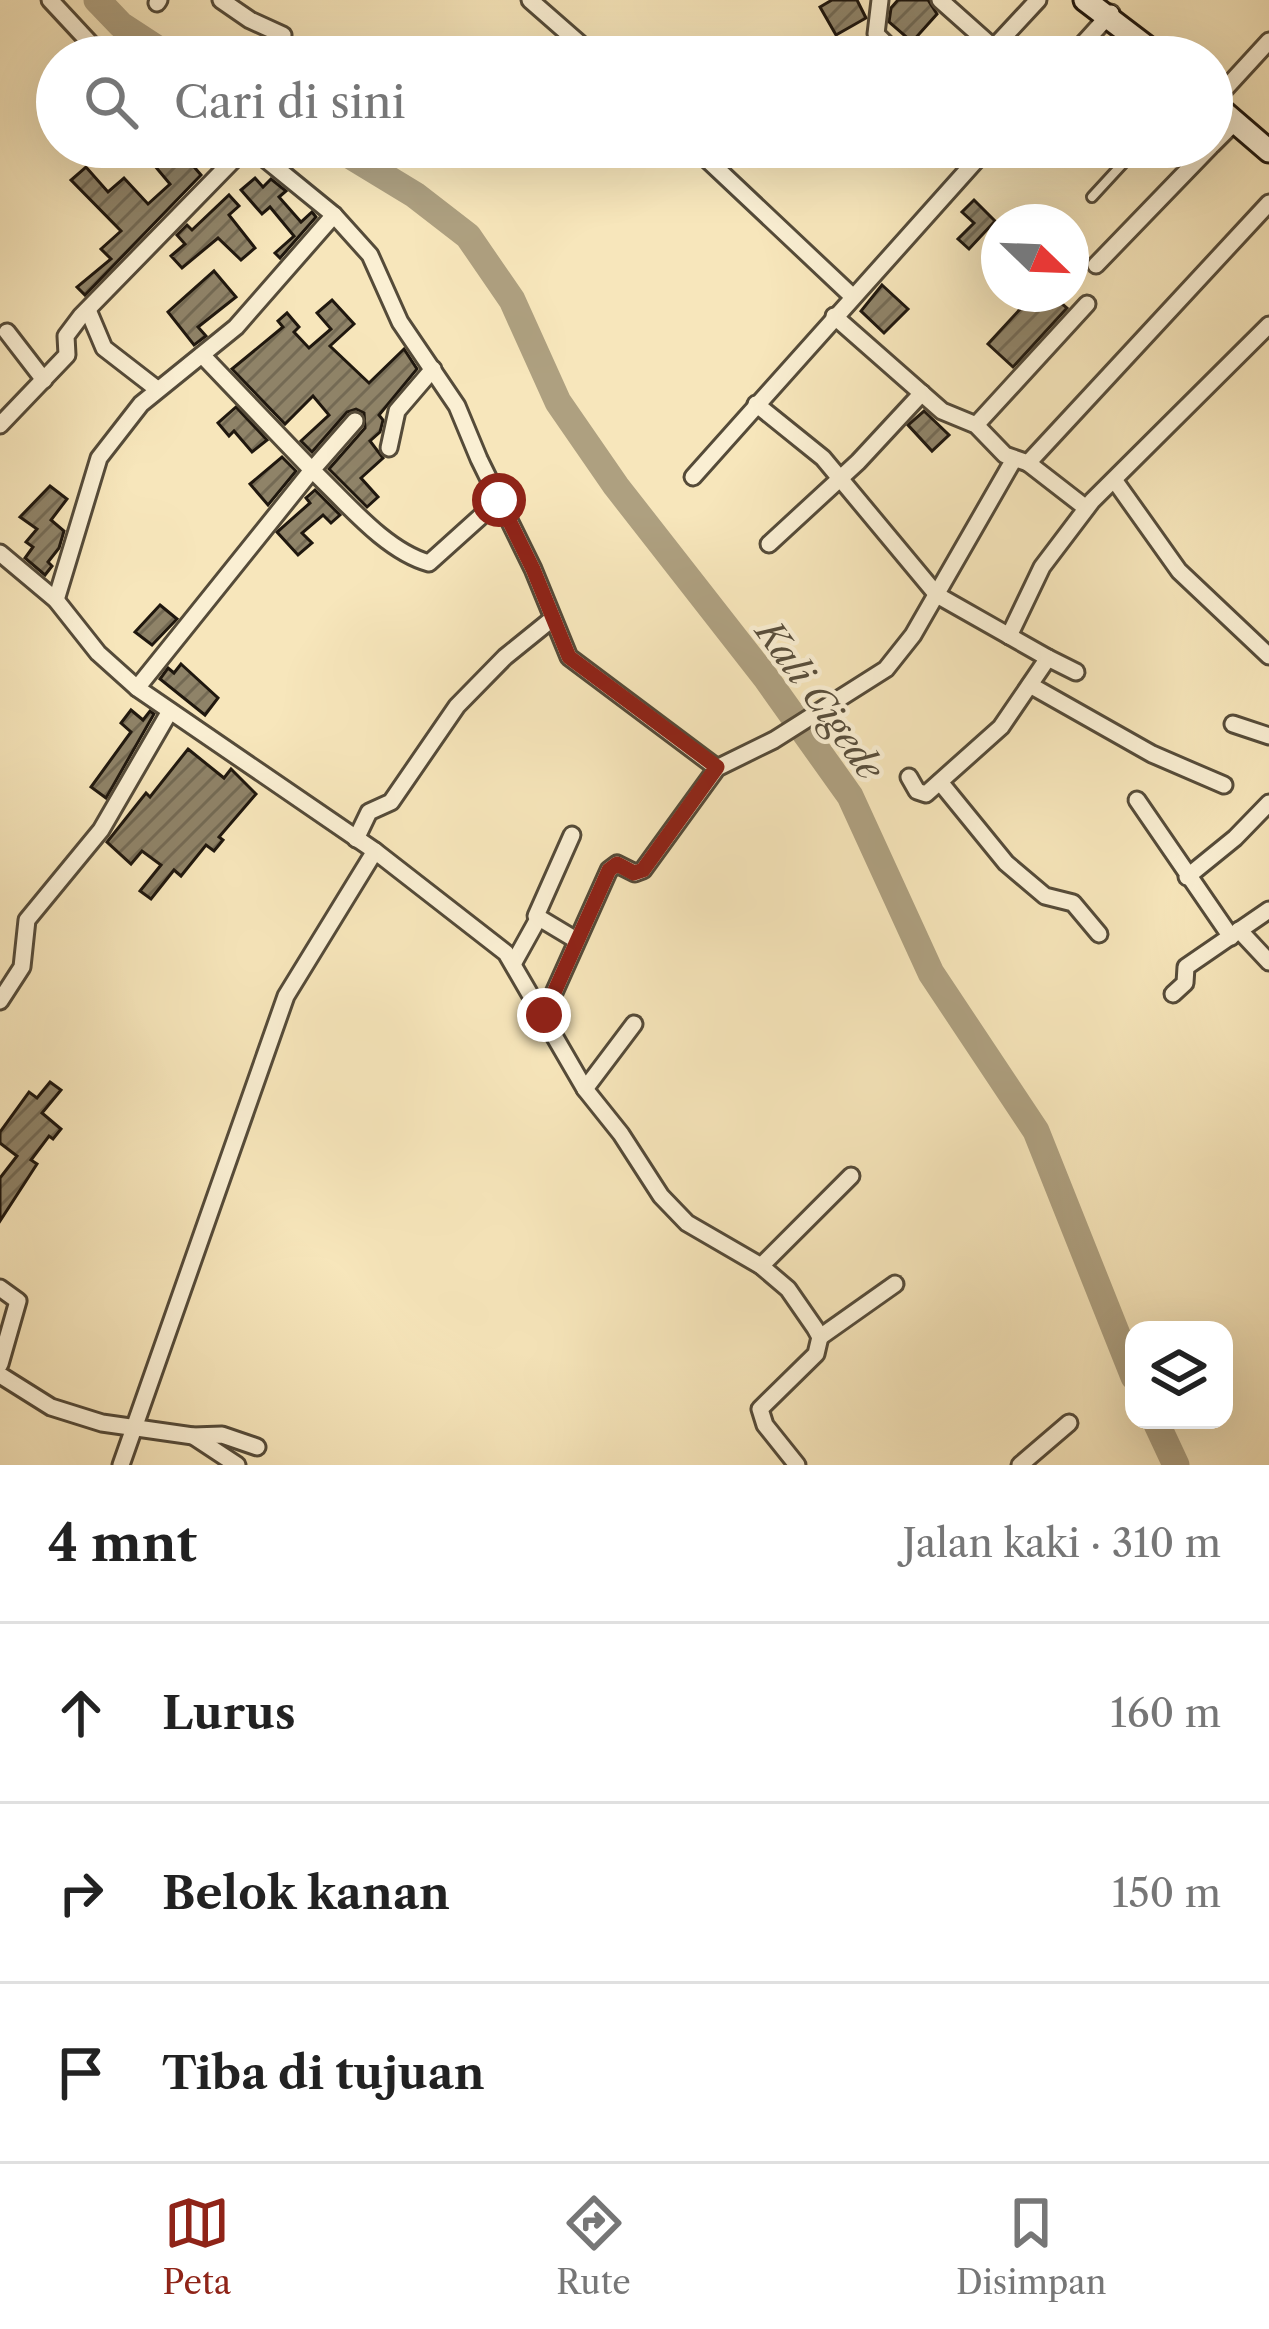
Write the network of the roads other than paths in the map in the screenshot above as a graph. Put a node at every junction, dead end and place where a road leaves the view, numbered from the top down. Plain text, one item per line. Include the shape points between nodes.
1 (50, 0) edge
2 (221, 0) edge
3 (530, 0) edge
4 (880, 0) edge
5 (940, 0) edge
6 (1038, 0) edge
7 (1085, 0) edge
8 (1112, 14) edge
9 (283, 35) dead end
10 (83, 36) edge
11 (571, 36) edge
12 (878, 36) edge
13 (973, 36) edge
14 (1005, 36) edge
15 (1091, 36) edge
16 (1137, 36) edge
17 (1269, 40) edge
18 (1233, 79) edge
19 (1234, 122) edge
20 (1269, 151) edge
21 (225, 168) edge
22 (278, 168) edge
23 (716, 168) edge
24 (969, 168) edge
25 (1119, 168) edge
26 (1190, 168) edge
27 (1092, 197) dead end
28 (1269, 203) edge
29 (334, 215) junction
30 (1096, 265) dead end
31 (852, 296) junction
32 (88, 310) junction
33 (1080, 312) edge
34 (834, 316) junction
35 (1269, 325) edge
36 (8, 332) dead end
37 (202, 356) junction
38 (433, 369) junction
39 (44, 380) junction
40 (158, 389) junction
41 (922, 393) junction
42 (756, 404) junction
43 (1, 421) edge
44 (356, 421) dead end
45 (976, 424) junction
46 (389, 448) dead end
47 (1021, 462) junction
48 (312, 470) junction
49 (838, 476) junction
50 (694, 477) dead end
51 (1115, 481) junction
52 (499, 500) junction
53 (1086, 508) junction
54 (769, 544) dead end
55 (0, 553) edge
56 (937, 595) junction
57 (56, 601) junction
58 (552, 619) junction
59 (1009, 636) junction
60 (1269, 656) edge
61 (1048, 658) junction
62 (1076, 672) dead end
63 (1030, 685) junction
64 (137, 688) junction
65 (170, 712) junction
66 (1233, 724) dead end
67 (1269, 736) edge
68 (717, 767) junction
69 (909, 777) dead end
70 (940, 782) junction
71 (1224, 784) dead end
72 (1137, 800) dead end
73 (1269, 804) edge
74 (572, 836) dead end
75 (356, 838) junction
76 (375, 851) junction
77 (1186, 877) junction
78 (1269, 910) edge
79 (538, 919) junction
80 (1099, 934) dead end
81 (1235, 934) junction
82 (576, 940) junction
83 (1269, 962) edge
84 (513, 964) junction
85 (1173, 994) dead end
86 (0, 1001) edge
87 (544, 1015) junction
88 (634, 1024) dead end
89 (584, 1089) junction
90 (851, 1176) dead end
91 (760, 1266) junction
92 (896, 1284) dead end
93 (0, 1288) edge
94 (820, 1337) junction
95 (0, 1364) edge
96 (0, 1375) edge
97 (1069, 1423) dead end
98 (133, 1428) junction
99 (193, 1436) junction
100 (257, 1447) dead end
101 (121, 1465) edge
102 (237, 1465) edge
103 (796, 1465) edge
104 (1020, 1465) edge

1 - 10 street
2 - 9 street
3 - 11 street
4 - 12 street
5 - 13 street
6 - 14 street
7 - 8 street
8 - 15 street
8 - 16 street
17 - 18 street
19 - 20 street
21 - 32 street
22 - 29 street
23 - 31 street
24 - 31 street
25 - 27 lane
26 - 30 street
28 - 47 street
29 - 37 street
29 - 38 street via 370,255 400,322
31 - 34 street
32 - 39 street via 65,336 67,355
32 - 40 street via 104,348
33 - 45 street
34 - 41 street
34 - 42 street
35 - 51 street
36 - 39 street
37 - 40 street
37 - 48 street
38 - 46 street via 397,411
38 - 52 street
39 - 43 street
40 - 57 street via 94,466
41 - 45 street
41 - 49 street
42 - 49 street
42 - 50 street
44 - 48 street
45 - 47 street
47 - 53 street
47 - 56 street via 973,526
48 - 52 street via 374,529 426,563
48 - 64 street
49 - 54 street
49 - 56 street
51 - 53 street
51 - 60 street via 1179,571
52 - 58 street
53 - 59 street via 1042,567
55 - 57 street
56 - 59 street
56 - 68 street via 886,669
57 - 64 street
58 - 68 street via 574,663
58 - 75 street via 463,700 392,802 369,812
59 - 61 street
61 - 62 street
61 - 63 street
63 - 70 street via 1001,727
63 - 71 street via 1152,754
64 - 65 street
65 - 75 street
65 - 86 street via 101,830 27,920 22,967
66 - 67 street
68 - 82 street via 643,870 609,870
69 - 70 street via 922,794
70 - 80 street via 1006,863 1045,896 1073,903
72 - 77 street
73 - 77 street
74 - 79 street
75 - 76 street
76 - 84 street
76 - 98 street via 286,996
77 - 81 street
78 - 81 street
79 - 82 street
79 - 84 street
81 - 83 street
81 - 85 street via 1186,967 1185,983
82 - 87 street
84 - 87 street
87 - 89 street
88 - 89 street
89 - 91 street via 674,1211
90 - 91 street
91 - 94 street via 788,1288
92 - 94 street
93 - 95 street via 18,1301
94 - 103 street via 810,1360 760,1409
96 - 98 street via 51,1407
97 - 104 street
98 - 99 street
98 - 101 street
99 - 100 street via 223,1435
99 - 102 street

